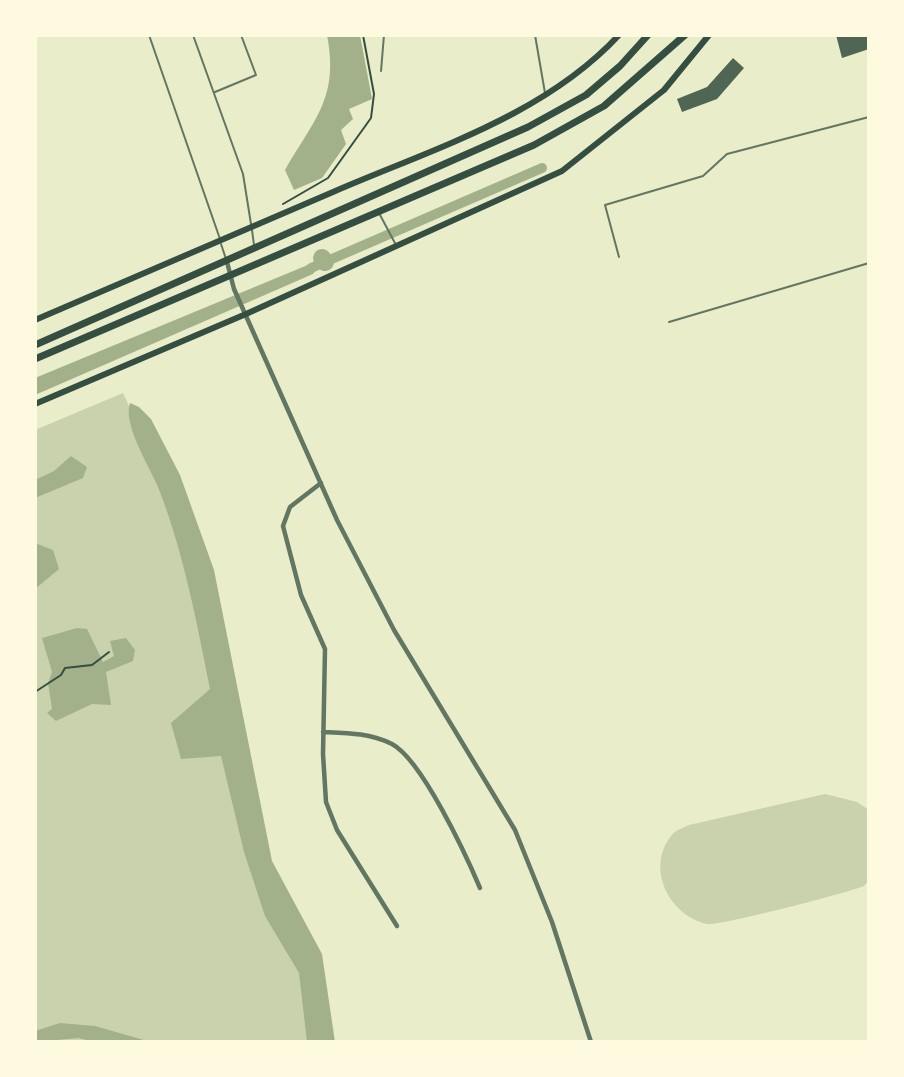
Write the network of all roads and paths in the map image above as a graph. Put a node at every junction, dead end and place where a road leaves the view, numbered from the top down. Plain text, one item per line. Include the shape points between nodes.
1 (149, 35) edge
2 (193, 35) edge
3 (241, 35) edge
4 (363, 35) edge
5 (384, 35) edge
6 (535, 35) edge
7 (619, 35) edge
8 (648, 35) edge
9 (685, 35) edge
10 (709, 35) edge
11 (381, 71) dead end
12 (214, 92) junction
13 (545, 96) junction
14 (869, 117) edge
15 (276, 209) dead end
16 (379, 212) junction
17 (251, 228) junction
18 (220, 241) junction
19 (396, 245) junction
20 (255, 249) junction
21 (619, 257) dead end
22 (228, 262) junction
23 (869, 263) edge
24 (231, 275) junction
25 (246, 313) junction
26 (35, 320) edge
27 (668, 322) dead end
28 (35, 345) edge
29 (35, 359) edge
30 (35, 404) edge
31 (321, 483) junction
32 (109, 652) dead end
33 (35, 692) edge
34 (323, 732) junction
35 (480, 888) dead end
36 (397, 926) dead end
37 (591, 1042) edge

1 - 18 lane
2 - 12 lane
3 - 12 lane via 256,75
4 - 15 path via 374,94 371,118 328,178
5 - 11 lane
6 - 13 lane
7 - 13 main road via 569,81
8 - 20 main road via 620,66 563,108 412,181
9 - 16 main road via 604,106 534,145
10 - 19 main road via 664,90 562,171
12 - 17 lane via 243,174
13 - 17 main road via 435,150
14 - 21 lane via 727,155 703,176 605,205
16 - 19 lane
16 - 24 main road
17 - 18 main road
17 - 20 lane
18 - 22 lane
18 - 26 main road
19 - 25 main road
20 - 22 main road
22 - 24 street
22 - 28 main road
23 - 27 lane
24 - 25 street
24 - 29 main road
25 - 30 main road
25 - 31 street
31 - 34 street via 290,507 283,526 300,595 325,649
31 - 37 street via 394,630 531,863
32 - 33 path via 92,665 66,667
34 - 35 street via 366,734 396,746 459,839
34 - 36 street via 326,802 337,831

